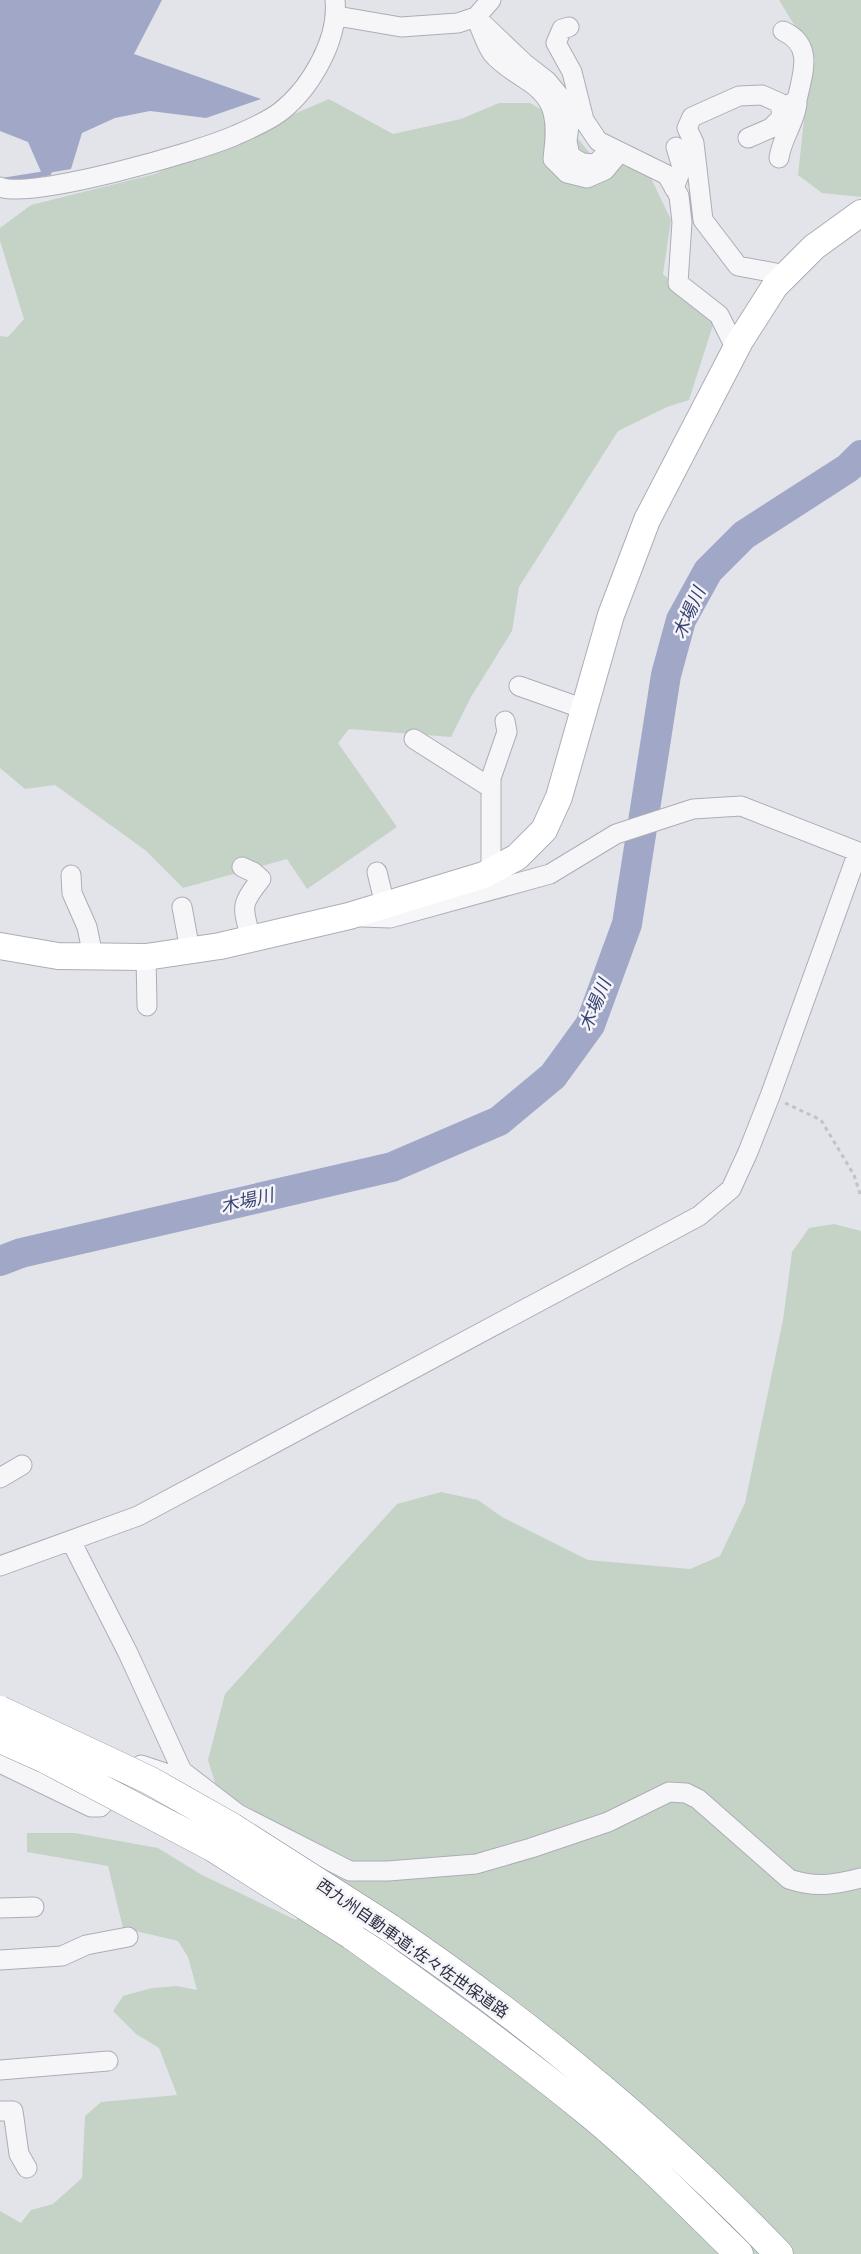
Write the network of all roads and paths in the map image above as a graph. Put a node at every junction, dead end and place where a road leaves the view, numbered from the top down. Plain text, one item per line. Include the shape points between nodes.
1 (491, 0) edge
2 (336, 8) edge
3 (476, 18) junction
4 (568, 27) dead end
5 (783, 31) dead end
6 (789, 104) junction
7 (748, 138) dead end
8 (676, 148) dead end
9 (616, 150) junction
10 (779, 158) dead end
11 (3, 188) edge
12 (700, 190) junction
13 (676, 192) junction
14 (861, 213) edge
15 (786, 275) junction
16 (736, 349) junction
17 (519, 686) dead end
18 (584, 709) junction
19 (505, 722) dead end
20 (414, 739) dead end
21 (491, 788) junction
22 (860, 852) edge
23 (242, 867) dead end
24 (491, 870) junction
25 (377, 872) dead end
26 (71, 875) dead end
27 (385, 905) junction
28 (182, 907) dead end
29 (349, 916) junction
30 (251, 938) junction
31 (0, 946) edge
32 (190, 950) junction
33 (93, 956) junction
34 (146, 957) junction
35 (147, 1006) dead end
36 (770, 1096) junction
37 (861, 1197) edge
38 (22, 1465) dead end
39 (0, 1478) edge
40 (71, 1541) junction
41 (0, 1566) edge
42 (0, 1710) edge
43 (0, 1739) edge
44 (0, 1763) edge
45 (192, 1779) junction
46 (861, 1878) edge
47 (34, 1906) dead end
48 (0, 1908) edge
49 (128, 1937) dead end
50 (0, 1960) edge
51 (108, 2061) dead end
52 (0, 2070) edge
53 (0, 2112) edge
54 (27, 2168) dead end
55 (739, 2254) edge
56 (779, 2254) edge

1 - 3 street
2 - 3 street via 400,27 458,23
2 - 11 street via 319,68 280,112 235,136 126,169 41,188
3 - 9 street via 492,53 513,72 535,85 553,107 556,133 553,159 567,173 587,178 605,170
4 - 9 street via 562,29 556,43 572,72 584,120 598,141
5 - 6 street via 796,37 804,52 803,74
6 - 7 street via 771,128
6 - 10 street via 795,119 781,144
6 - 12 street via 762,95 739,96 692,117 687,128 694,143
8 - 13 street via 682,167
9 - 13 street via 667,175
12 - 13 street
12 - 15 street via 703,220 738,266
13 - 16 street via 682,222 678,283 719,315
14 - 15 street via 814,247
15 - 16 street via 775,286
16 - 18 street via 647,520 611,615
17 - 18 street
18 - 24 street via 559,797 544,830 517,857
19 - 21 street via 506,732 491,778
20 - 21 street
21 - 24 street
22 - 29 street via 741,806 693,809 616,834 550,874 390,918
22 - 36 street
23 - 30 street via 260,879 244,907
24 - 27 street
25 - 27 street
26 - 33 street via 72,893 87,927
27 - 29 street
28 - 32 street
29 - 30 street
30 - 32 street
31 - 33 street via 58,956
32 - 34 street
33 - 34 street
34 - 35 street
36 - 37 path via 821,1120 854,1175
36 - 40 street via 731,1189 699,1216 146,1512
38 - 39 street
40 - 41 street
40 - 45 street via 128,1653 182,1771
42 - 56 highway, 西九州自動車道;佐々佐世保道路, bridge via 148,1780 232,1827 463,1978 609,2093 684,2160
43 - 55 highway, 西九州自動車道;佐々佐世保道路, bridge via 212,1847 351,1935 590,2115
44 - 45 street via 91,1807 100,1807 141,1765
45 - 46 street via 238,1814 350,1870 388,1871 476,1864 608,1822 669,1792 686,1793 698,1799 789,1879 806,1885 834,1885
47 - 48 street
49 - 50 street via 86,1945 62,1956
51 - 52 street
53 - 54 street via 13,2111 19,2154

